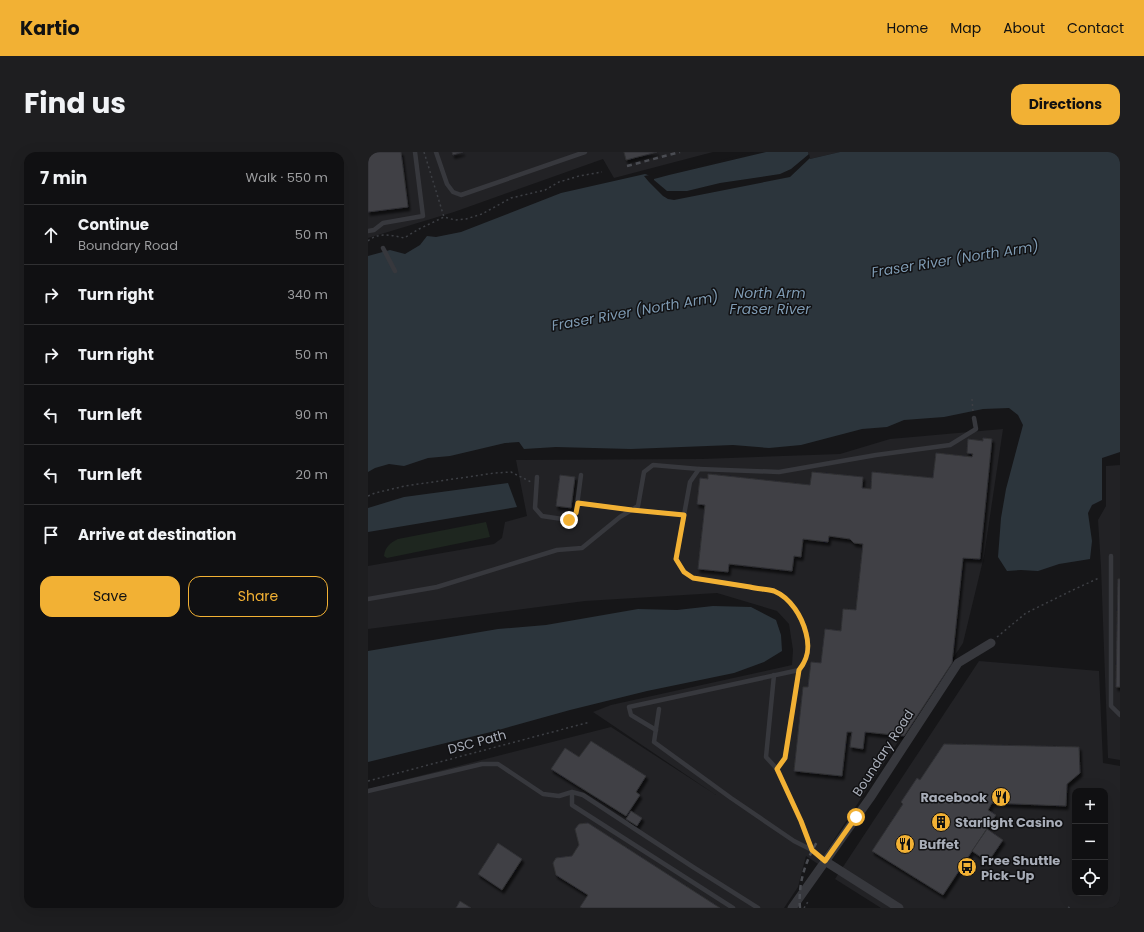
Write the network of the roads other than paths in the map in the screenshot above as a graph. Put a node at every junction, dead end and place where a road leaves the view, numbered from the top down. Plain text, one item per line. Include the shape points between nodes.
1 (415, 152) edge
2 (436, 152) edge
3 (585, 152) edge
4 (368, 231) edge
5 (383, 248) dead end
6 (395, 271) dead end
7 (974, 418) road end
8 (699, 468) junction
9 (581, 475) dead end
10 (537, 477) dead end
11 (578, 503) junction
12 (632, 510) junction
13 (684, 515) junction
14 (1111, 556) dead end
15 (368, 599) edge
16 (991, 643) road end
17 (799, 670) junction
18 (774, 675) junction
19 (659, 709) dead end
20 (1120, 715) edge
21 (656, 730) junction
22 (777, 769) junction
23 (368, 791) edge
24 (572, 792) junction
25 (812, 850) junction
26 (825, 861) junction
27 (733, 908) edge
28 (758, 908) edge
29 (792, 908) edge
30 (899, 908) edge

1 - 4 lane via 423,216 383,223
2 - 3 lane via 447,184 453,192 461,195
5 - 6 lane
7 - 8 lane via 976,429 950,445 779,472
8 - 12 lane via 653,465 644,472 638,506
8 - 13 lane via 690,482
9 - 11 lane
10 - 11 lane via 535,508 542,516 569,520 576,513
11 - 12 lane
12 - 13 lane
12 - 15 lane via 582,548 557,550 437,587
13 - 17 lane via 676,559 684,572 693,578 774,591 786,599 796,610 808,640 805,662
14 - 20 lane via 1111,706
16 - 26 street, Boundary Road via 958,663 870,798
17 - 18 lane
17 - 22 lane via 785,758
18 - 21 lane via 629,707 631,715
18 - 22 lane via 766,757
19 - 21 lane
21 - 25 lane via 654,742 731,798 794,841
22 - 25 lane
23 - 24 lane via 482,764 498,764 543,794 559,796
24 - 27 lane via 572,806
24 - 28 lane via 583,796
25 - 26 lane
26 - 29 street, Boundary Road
26 - 30 street

